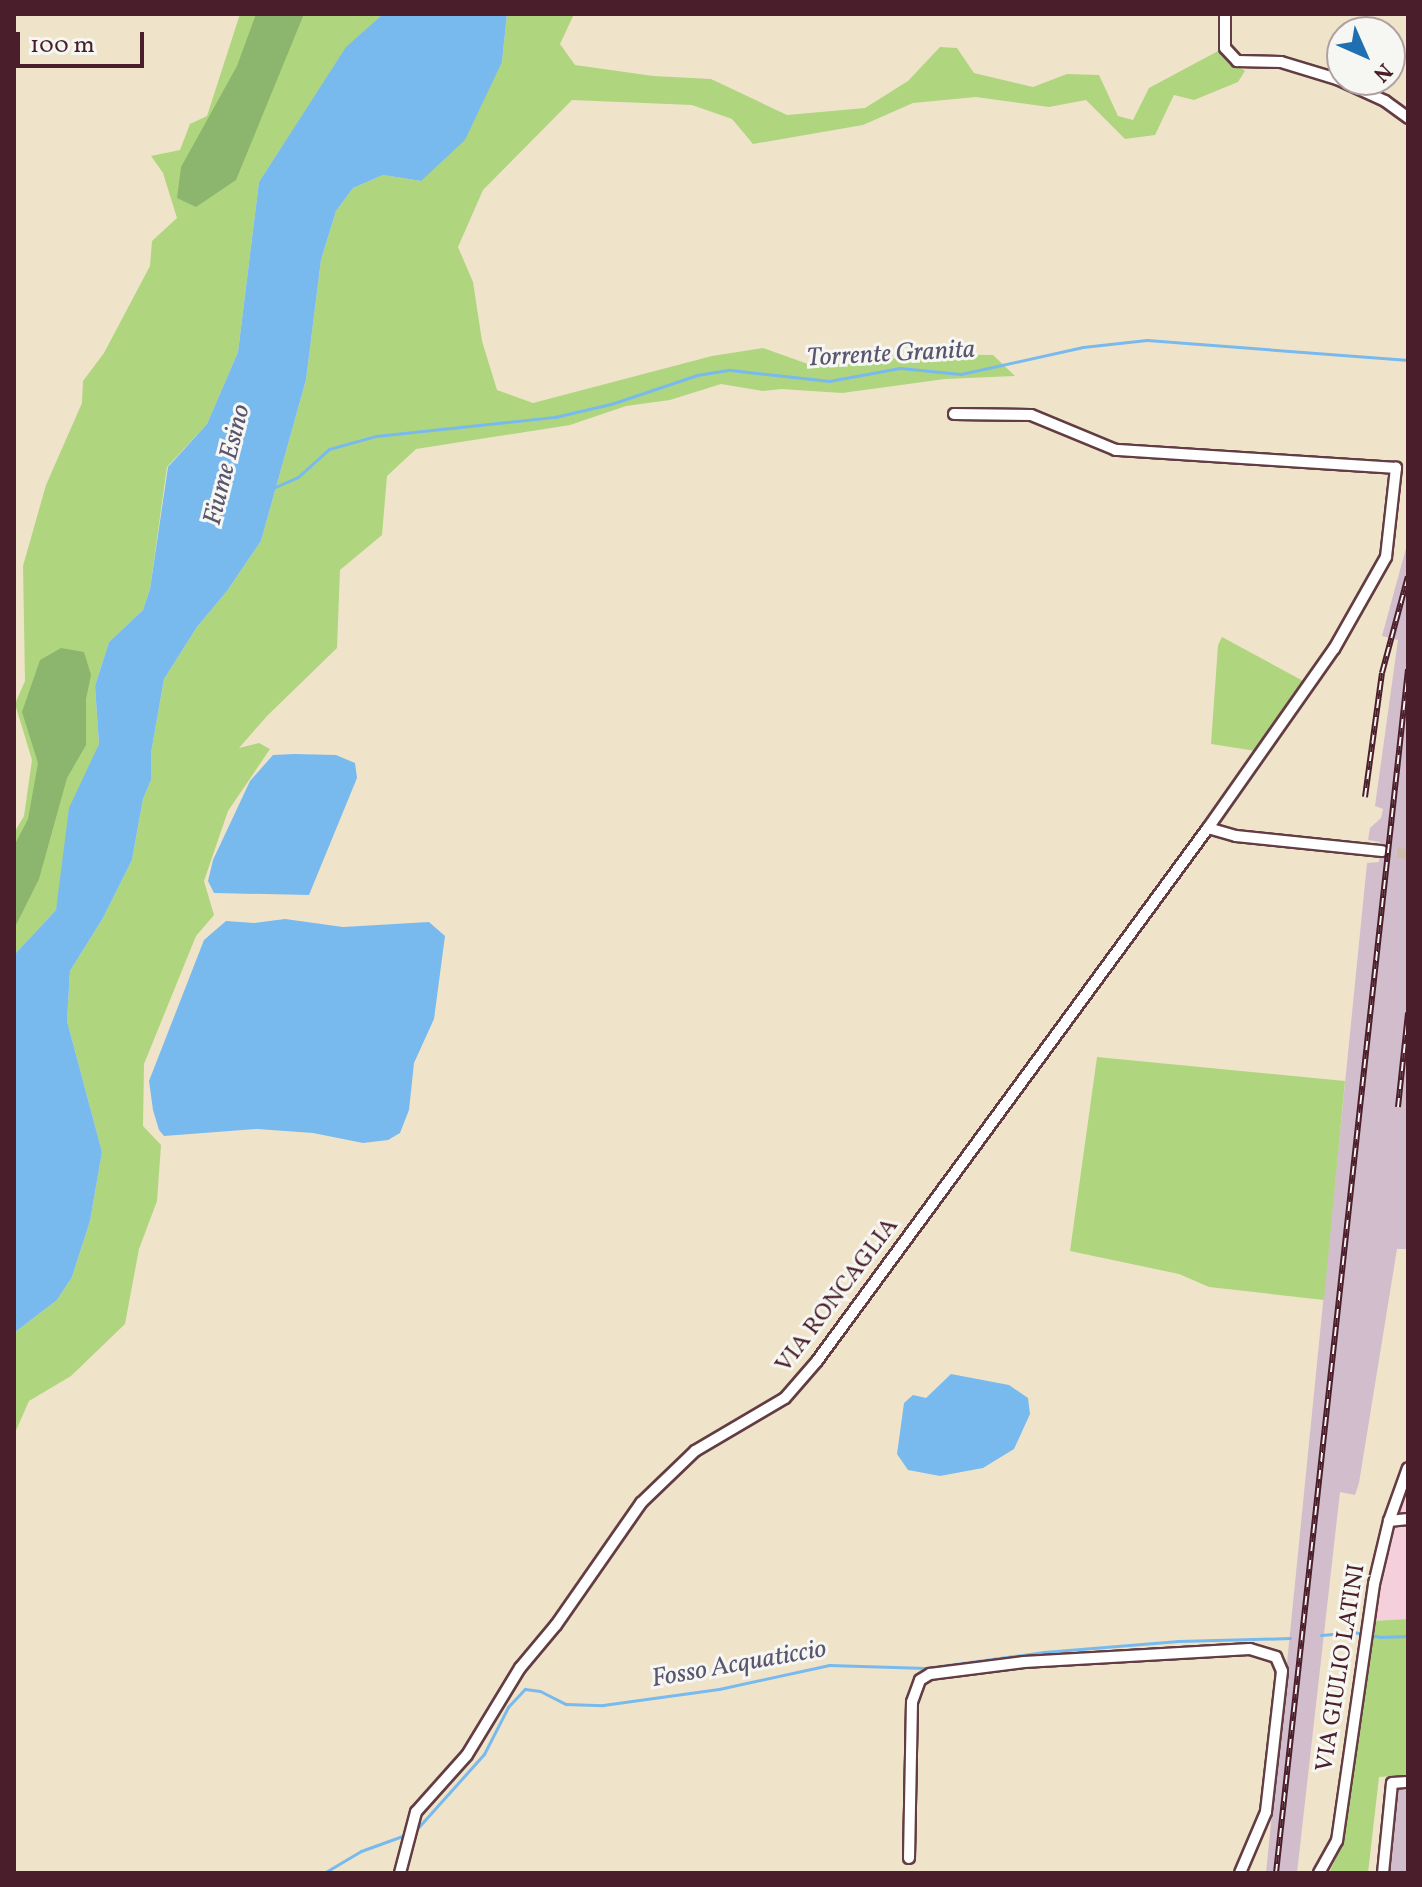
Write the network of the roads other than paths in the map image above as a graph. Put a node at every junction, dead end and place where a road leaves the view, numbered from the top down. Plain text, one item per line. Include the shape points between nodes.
1 (1225, 14) edge
2 (1408, 118) edge
3 (954, 414) dead end
4 (1208, 828) junction
5 (1382, 851) tunnel mouth
6 (1408, 1468) edge
7 (1408, 1519) edge
8 (1389, 1521) junction
9 (1408, 1782) edge
10 (909, 1858) dead end
11 (400, 1873) edge
12 (1240, 1873) edge
13 (1319, 1873) edge
14 (1383, 1873) edge

1 - 2 street via 1225,48 1237,61 1281,62 1337,79
3 - 4 street, VIA RONCAGLIA via 1031,415 1116,450 1396,468 1388,547 1372,587
4 - 5 street via 1236,836
4 - 11 street, VIA RONCAGLIA via 817,1361 785,1398 695,1451 651,1491 520,1668 467,1755 423,1801
6 - 8 street, VIA GIULIO LATINI
7 - 8 street
8 - 13 street, VIA GIULIO LATINI via 1367,1626 1337,1841
9 - 14 street via 1392,1783
10 - 12 street via 912,1702 920,1680 930,1674 1024,1662 1250,1649 1276,1657 1282,1671 1266,1812

